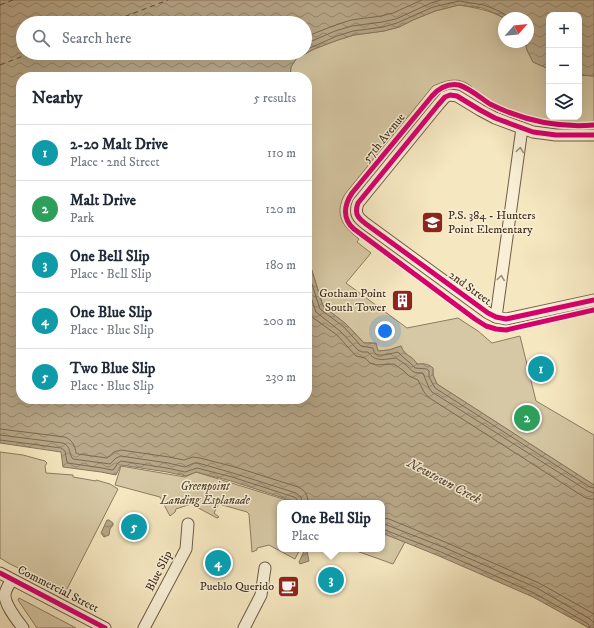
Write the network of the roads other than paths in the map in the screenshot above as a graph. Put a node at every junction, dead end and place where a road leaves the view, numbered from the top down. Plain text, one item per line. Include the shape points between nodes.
1 (522, 128) junction
2 (594, 135) edge
3 (356, 211) joint
4 (594, 300) edge
5 (496, 317) junction
6 (188, 524) dead end
7 (265, 568) dead end
8 (0, 574) edge
9 (12, 580) junction
10 (23, 628) edge
11 (105, 628) edge
12 (144, 628) edge
13 (244, 628) edge

1 - 2 street via 556,135
1 - 3 street, 57th Avenue via 495,118 457,96 445,97 358,203
5 -> 1 street
3 - 5 street, 2nd Street via 366,224
4 - 5 street, 2nd Street via 506,319
6 - 12 street, Blue Slip via 186,549
7 - 13 street via 261,596
8 - 9 street, Commercial Street
9 - 10 street via 5,599
9 - 11 street, Commercial Street

